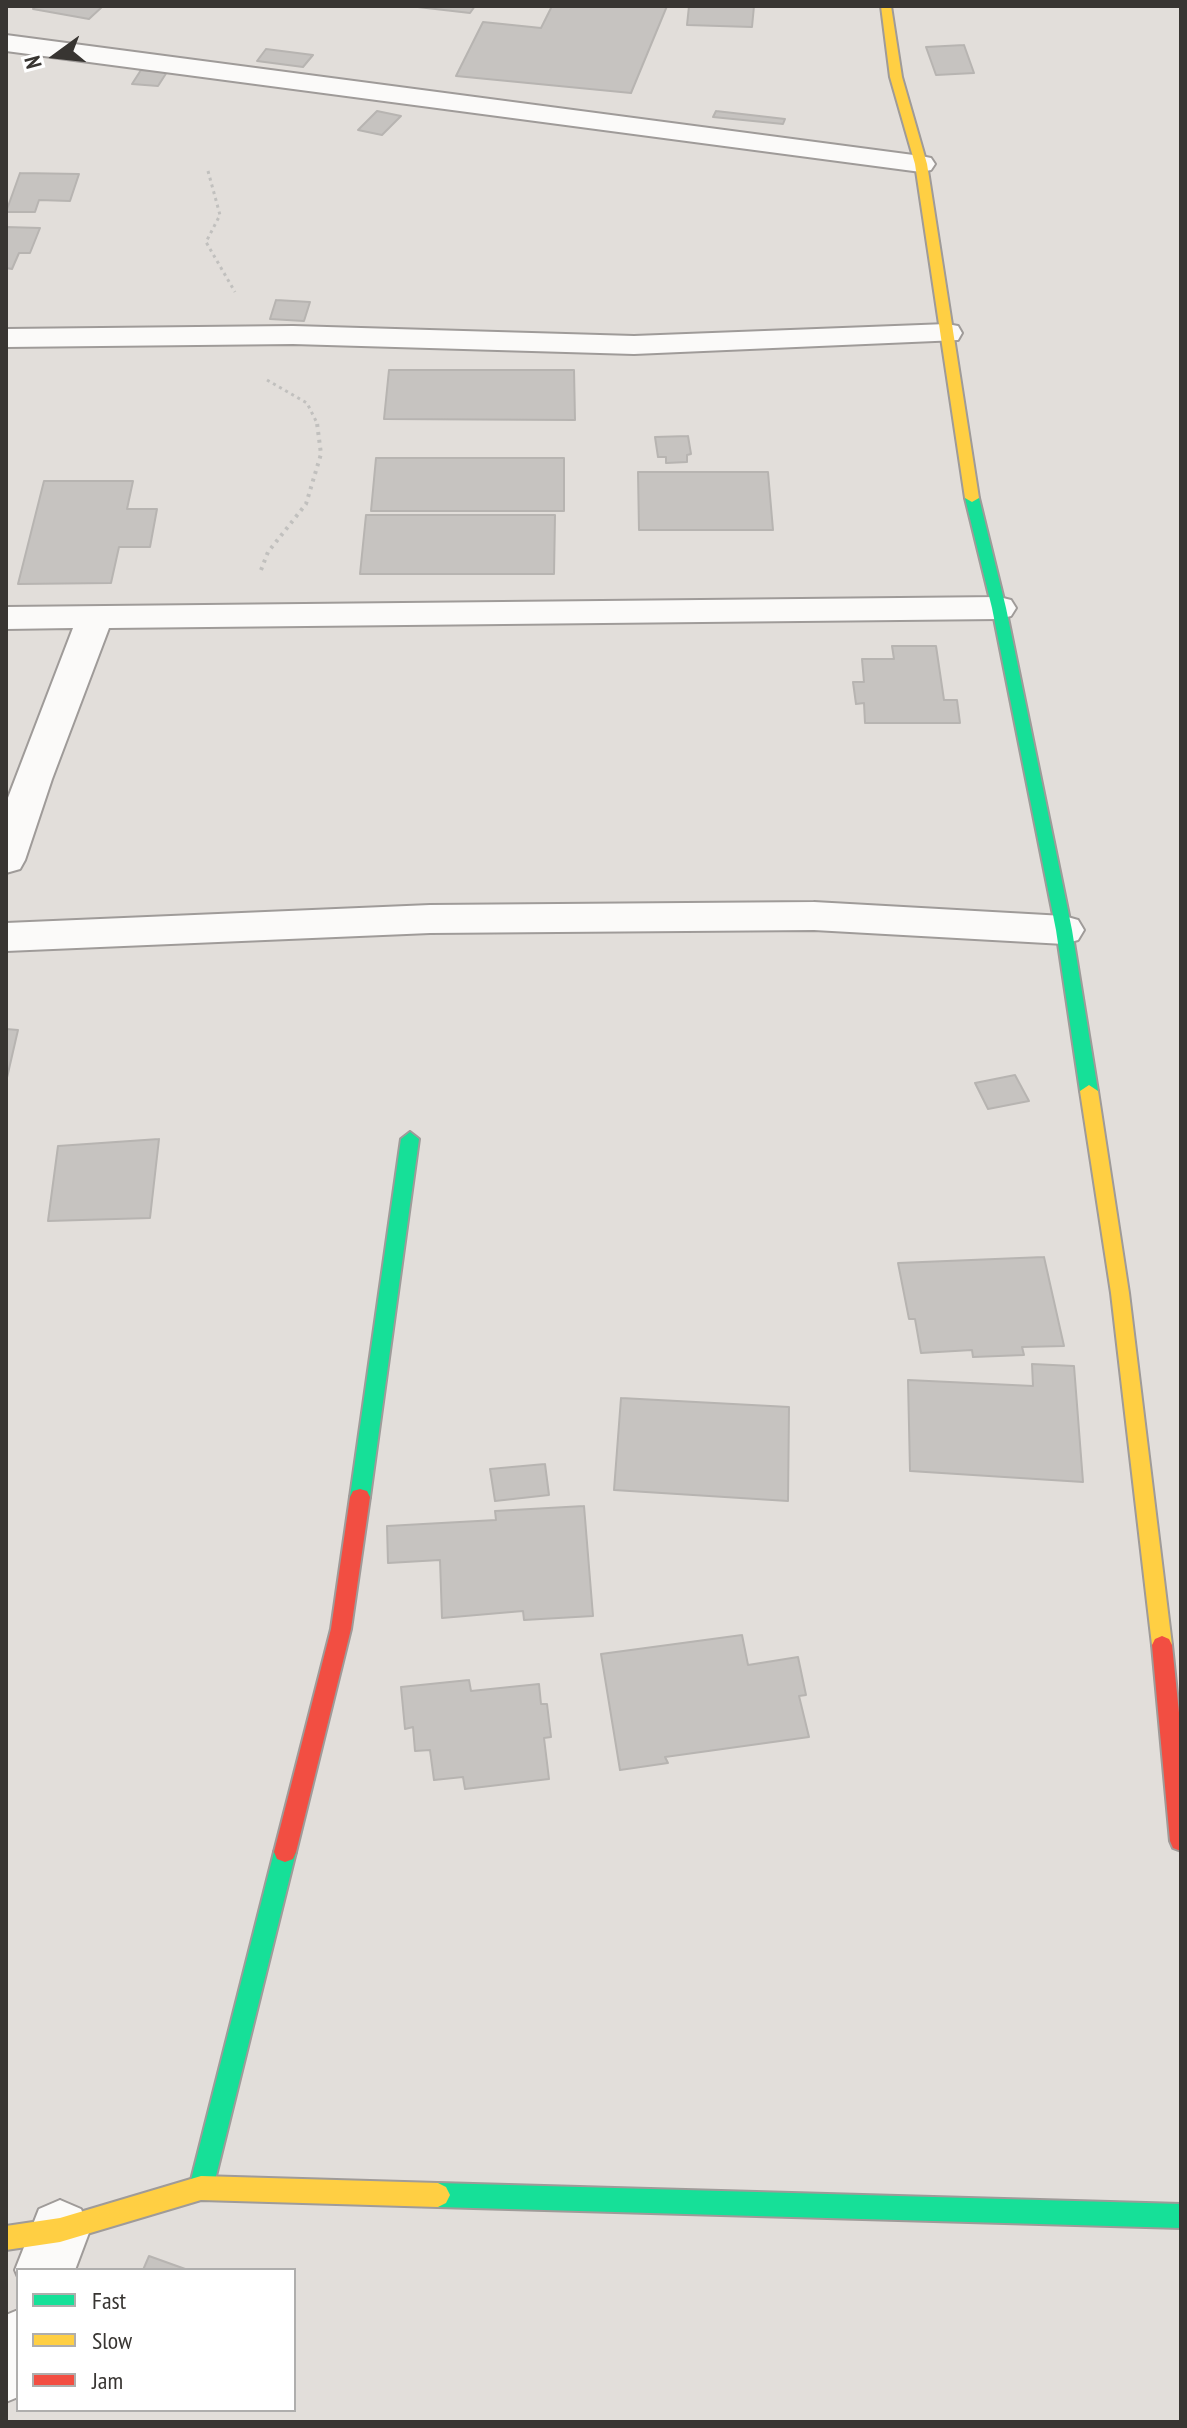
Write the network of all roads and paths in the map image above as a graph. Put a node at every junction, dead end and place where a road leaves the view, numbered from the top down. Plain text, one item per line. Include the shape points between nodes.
1 (886, 6) edge
2 (6, 43) edge
3 (921, 164) junction
4 (208, 171) dead end
5 (947, 333) junction
6 (240, 336) junction
7 (6, 338) edge
8 (999, 608) junction
9 (243, 616) junction
10 (95, 617) junction
11 (6, 618) edge
12 (6, 860) edge
13 (1064, 930) junction
14 (6, 937) edge
15 (410, 1139) dead end
16 (1181, 1841) edge
17 (201, 2188) junction
18 (1181, 2216) edge
19 (37, 2246) edge
20 (16, 2345) edge
21 (6, 2371) edge

1 - 3 street via 896,77
2 - 3 street
3 - 5 street
4 - 6 path via 220,215 206,242 239,298
5 - 6 street via 634,345
5 - 8 street via 968,483
6 - 7 street
6 - 9 path via 251,368 307,403 318,424 321,454 306,504 268,552
8 - 9 street
8 - 13 street
9 - 10 street
10 - 11 street
10 - 12 street
13 - 14 street via 752,916 430,919
13 - 16 street via 1120,1293
15 - 17 street via 341,1629
17 - 18 street
17 - 19 street
20 - 21 street

